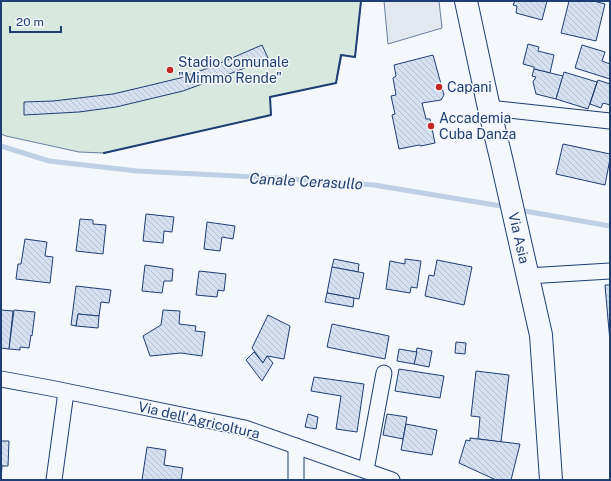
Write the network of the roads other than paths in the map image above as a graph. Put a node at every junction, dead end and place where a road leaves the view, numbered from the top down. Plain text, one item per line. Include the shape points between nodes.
1 (466, 1) edge
2 (489, 108) junction
3 (610, 121) edge
4 (610, 271) edge
5 (527, 276) junction
6 (384, 373) dead end
7 (1, 379) edge
8 (66, 392) junction
9 (296, 446) junction
10 (366, 470) junction
11 (552, 479) edge
12 (54, 480) edge
13 (296, 480) edge
14 (392, 480) edge

1 - 2 street, Via Asia
2 - 3 street
2 - 5 street, Via Asia
4 - 5 street
5 - 11 street, Via Asia via 541,335
6 - 10 street
7 - 8 street, Via dell'Agricoltura
8 - 9 street, Via dell'Agricoltura via 245,428
8 - 12 street
9 - 10 street, Via dell'Agricoltura
9 - 13 street
10 - 14 street, Via dell'Agricoltura

